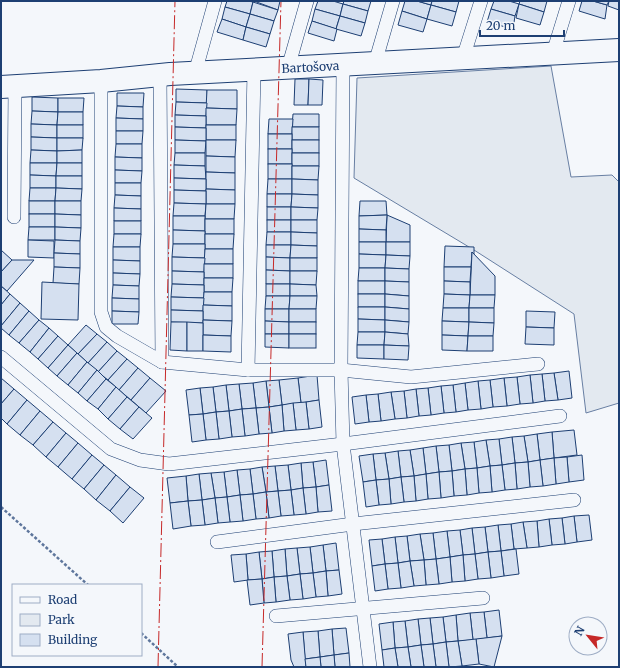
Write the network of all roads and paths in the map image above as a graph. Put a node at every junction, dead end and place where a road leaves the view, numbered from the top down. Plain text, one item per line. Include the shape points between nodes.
1 (215, 1) edge
2 (307, 1) edge
3 (393, 1) edge
4 (480, 1) edge
5 (569, 1) edge
6 (619, 50) edge
7 (553, 53) junction
8 (463, 58) junction
9 (375, 63) junction
10 (343, 65) junction
11 (288, 68) junction
12 (254, 70) junction
13 (195, 73) junction
14 (160, 75) junction
15 (101, 81) junction
16 (8, 86) edge
17 (14, 217) dead end
18 (1, 357) edge
19 (162, 362) junction
20 (538, 364) dead end
21 (248, 370) junction
22 (341, 370) junction
23 (560, 416) dead end
24 (343, 444) junction
25 (574, 500) dead end
26 (1, 507) edge
27 (353, 524) junction
28 (217, 542) dead end
29 (87, 584) edge
30 (482, 598) dead end
31 (363, 608) junction
32 (276, 616) dead end
33 (142, 634) edge
34 (178, 667) edge
35 (370, 667) edge

1 - 13 lane
2 - 11 lane
3 - 9 lane
4 - 8 lane
5 - 7 lane
6 - 7 street, Bartošova
7 - 8 street, Bartošova
8 - 9 street, Bartošova
9 - 10 street, Bartošova
10 - 11 street, Bartošova
10 - 22 lane
11 - 12 street, Bartošova
12 - 13 street, Bartošova
12 - 21 lane
13 - 14 street, Bartošova
14 - 15 street, Bartošova
14 - 19 lane
15 - 16 street, Bartošova
15 - 19 lane via 101,312 106,327
16 - 17 lane
18 - 24 lane via 111,449 140,460 169,464
19 - 21 lane
20 - 22 lane via 411,377
21 - 22 lane
22 - 24 lane
23 - 24 lane
24 - 27 lane
25 - 27 lane
26 - 29 path
27 - 28 lane
27 - 31 lane
30 - 31 lane
31 - 32 lane
31 - 35 lane
33 - 34 path

